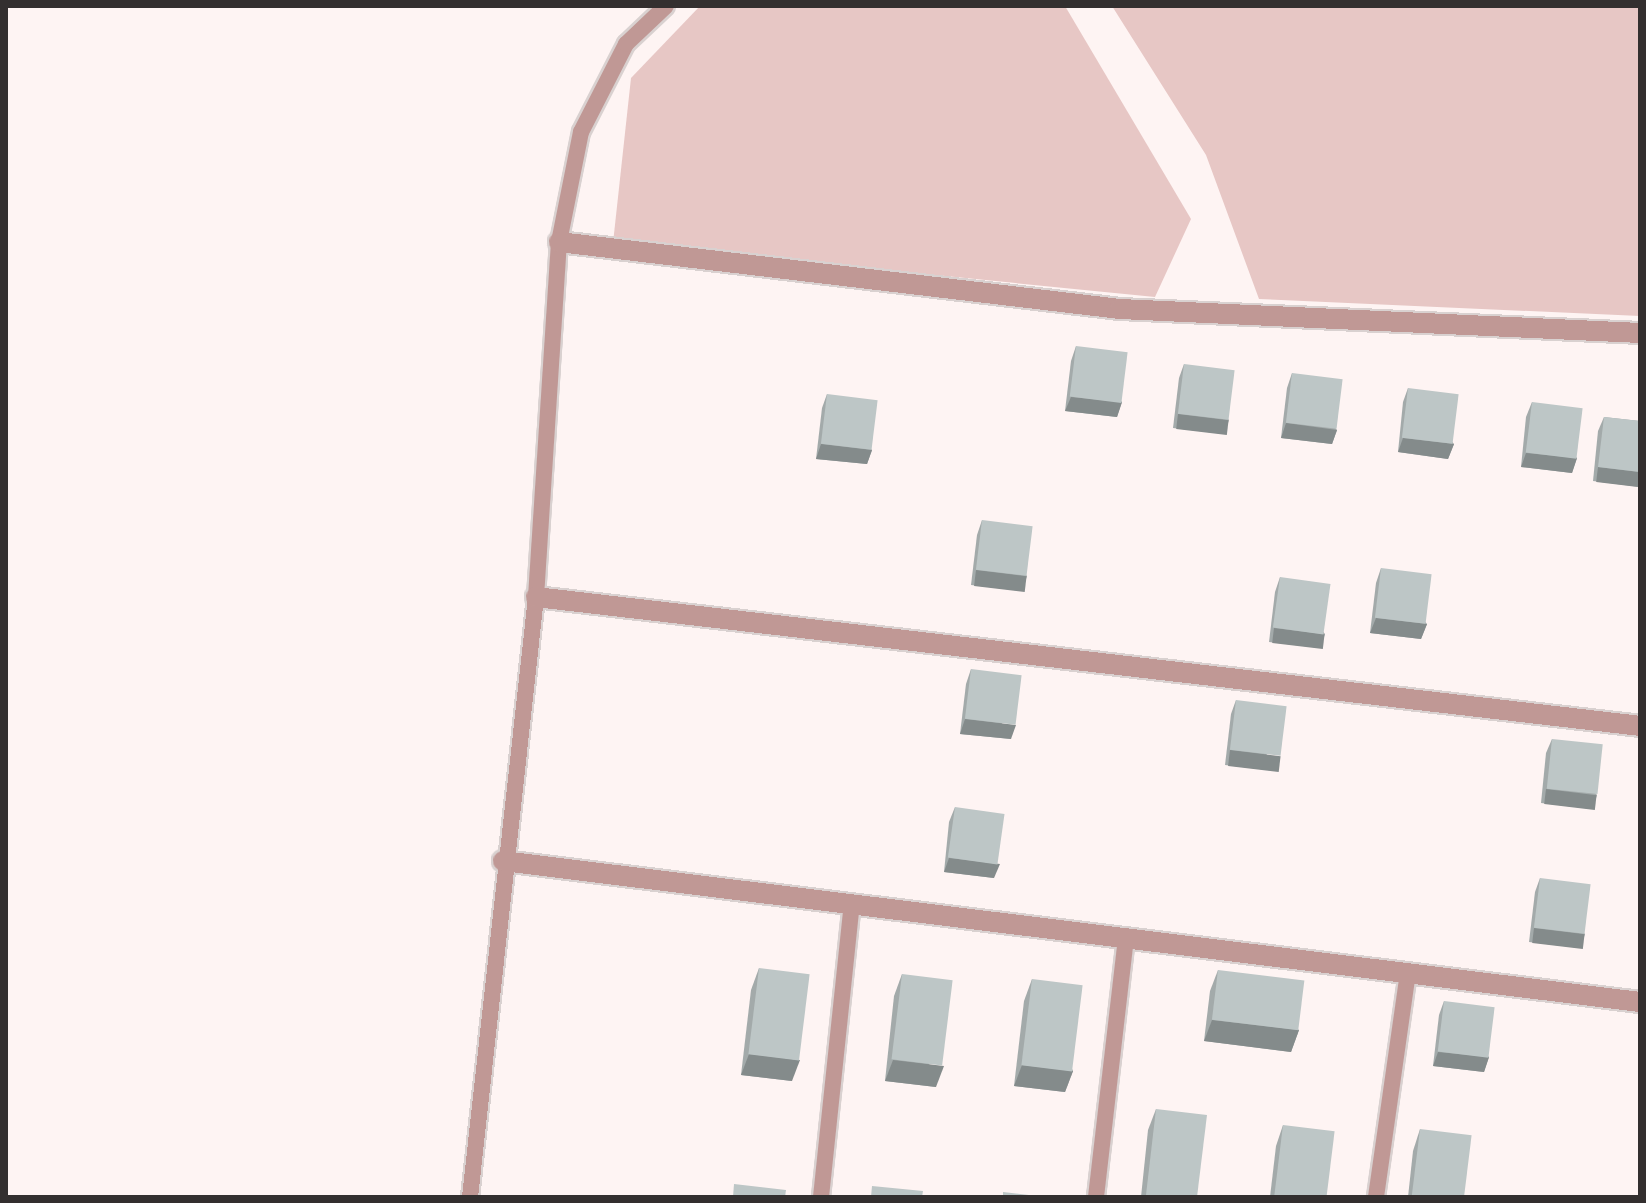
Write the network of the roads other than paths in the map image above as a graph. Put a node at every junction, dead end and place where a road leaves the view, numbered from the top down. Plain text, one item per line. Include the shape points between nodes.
1 (666, 6) edge
2 (559, 242) junction
3 (1640, 333) edge
4 (536, 597) junction
5 (1640, 726) edge
6 (503, 861) junction
7 (852, 904) junction
8 (1126, 938) junction
9 (1408, 973) junction
10 (1640, 1002) edge
11 (470, 1197) edge
12 (821, 1197) edge
13 (1096, 1197) edge
14 (1376, 1197) edge

1 - 2 lane via 626,44 581,132
2 - 3 street via 1120,309
2 - 4 lane
4 - 5 street
4 - 6 lane
6 - 7 street
6 - 11 lane
7 - 8 street
7 - 12 lane
8 - 9 street
8 - 13 lane
9 - 10 street
9 - 14 lane

